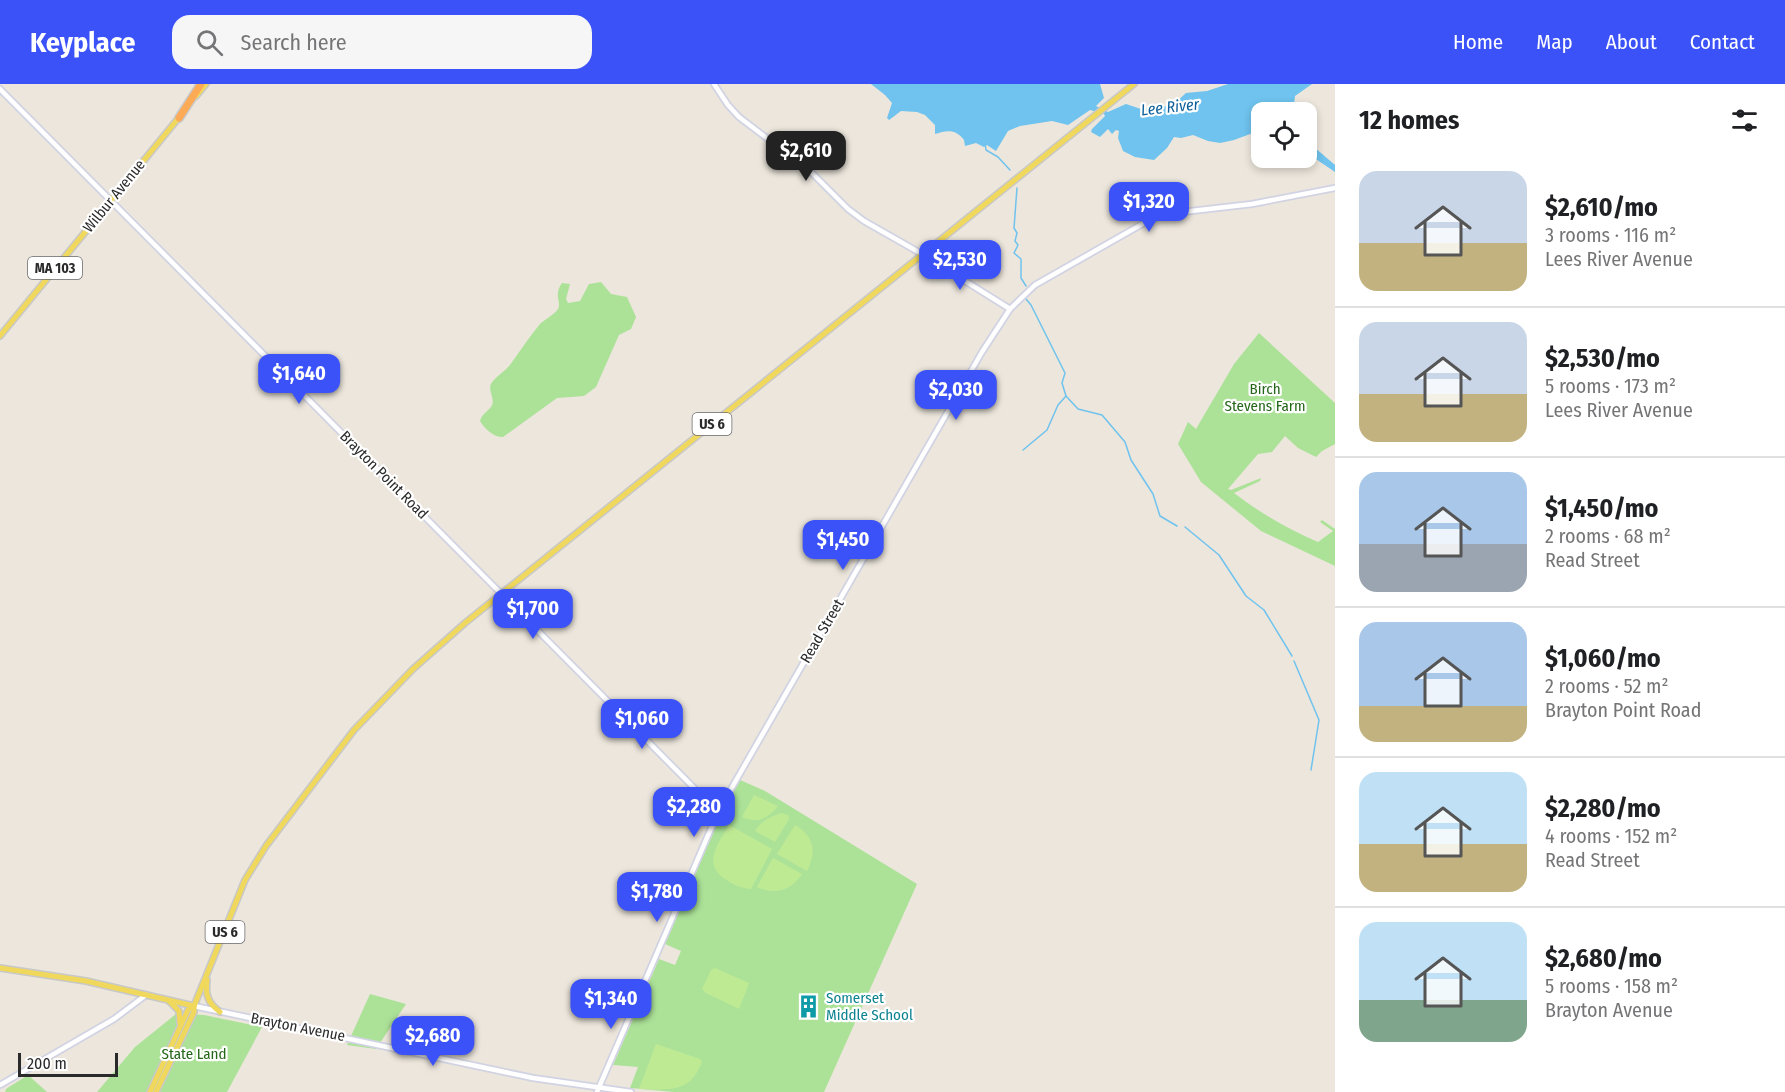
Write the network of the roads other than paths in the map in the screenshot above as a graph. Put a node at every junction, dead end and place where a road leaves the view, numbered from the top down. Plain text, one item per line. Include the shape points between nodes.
1 (201, 84) edge
2 (206, 84) edge
3 (714, 84) edge
4 (1134, 84) edge
5 (0, 89) edge
6 (179, 118) junction
7 (1335, 188) edge
8 (111, 201) junction
9 (922, 254) junction
10 (1010, 309) junction
11 (0, 336) edge
12 (502, 593) junction
13 (719, 810) junction
14 (0, 968) edge
15 (208, 972) junction
16 (146, 995) junction
17 (168, 1000) junction
18 (194, 1006) junction
19 (220, 1012) junction
20 (178, 1032) junction
21 (0, 1085) edge
22 (598, 1090) edge
23 (150, 1092) edge
24 (156, 1092) edge
25 (631, 1092) edge

1 - 6 highway
2 - 6 main road, Wilbur Avenue / MA 103
3 - 9 main road via 739,117 810,171 848,209
4 - 9 main road, US 6
5 - 8 main road, Brayton Point Road
6 - 8 main road, Wilbur Avenue / MA 103
7 - 10 main road, Read Street via 1151,219 1045,278
8 - 11 main road, Wilbur Avenue / MA 103
8 - 12 main road, Brayton Point Road
9 - 10 main road
9 - 12 main road, US 6
10 - 13 main road, Read Street
12 - 13 main road, Brayton Point Road
12 - 15 main road, US 6 via 413,669 334,754 251,869
13 - 22 main road, Read Street
14 - 16 main road, Brayton Avenue
15 - 18 main road, US 6
15 - 19 main road via 207,997
16 - 17 main road, Brayton Avenue
16 - 21 main road via 106,1024
17 - 18 main road, Brayton Avenue
17 - 20 main road via 180,1013
18 - 19 main road, Brayton Avenue
18 - 20 main road, US 6 via 188,1010
18 - 24 main road, US 6
19 - 22 main road, Brayton Avenue
20 - 23 main road, US 6
22 - 25 main road, Brayton Avenue

